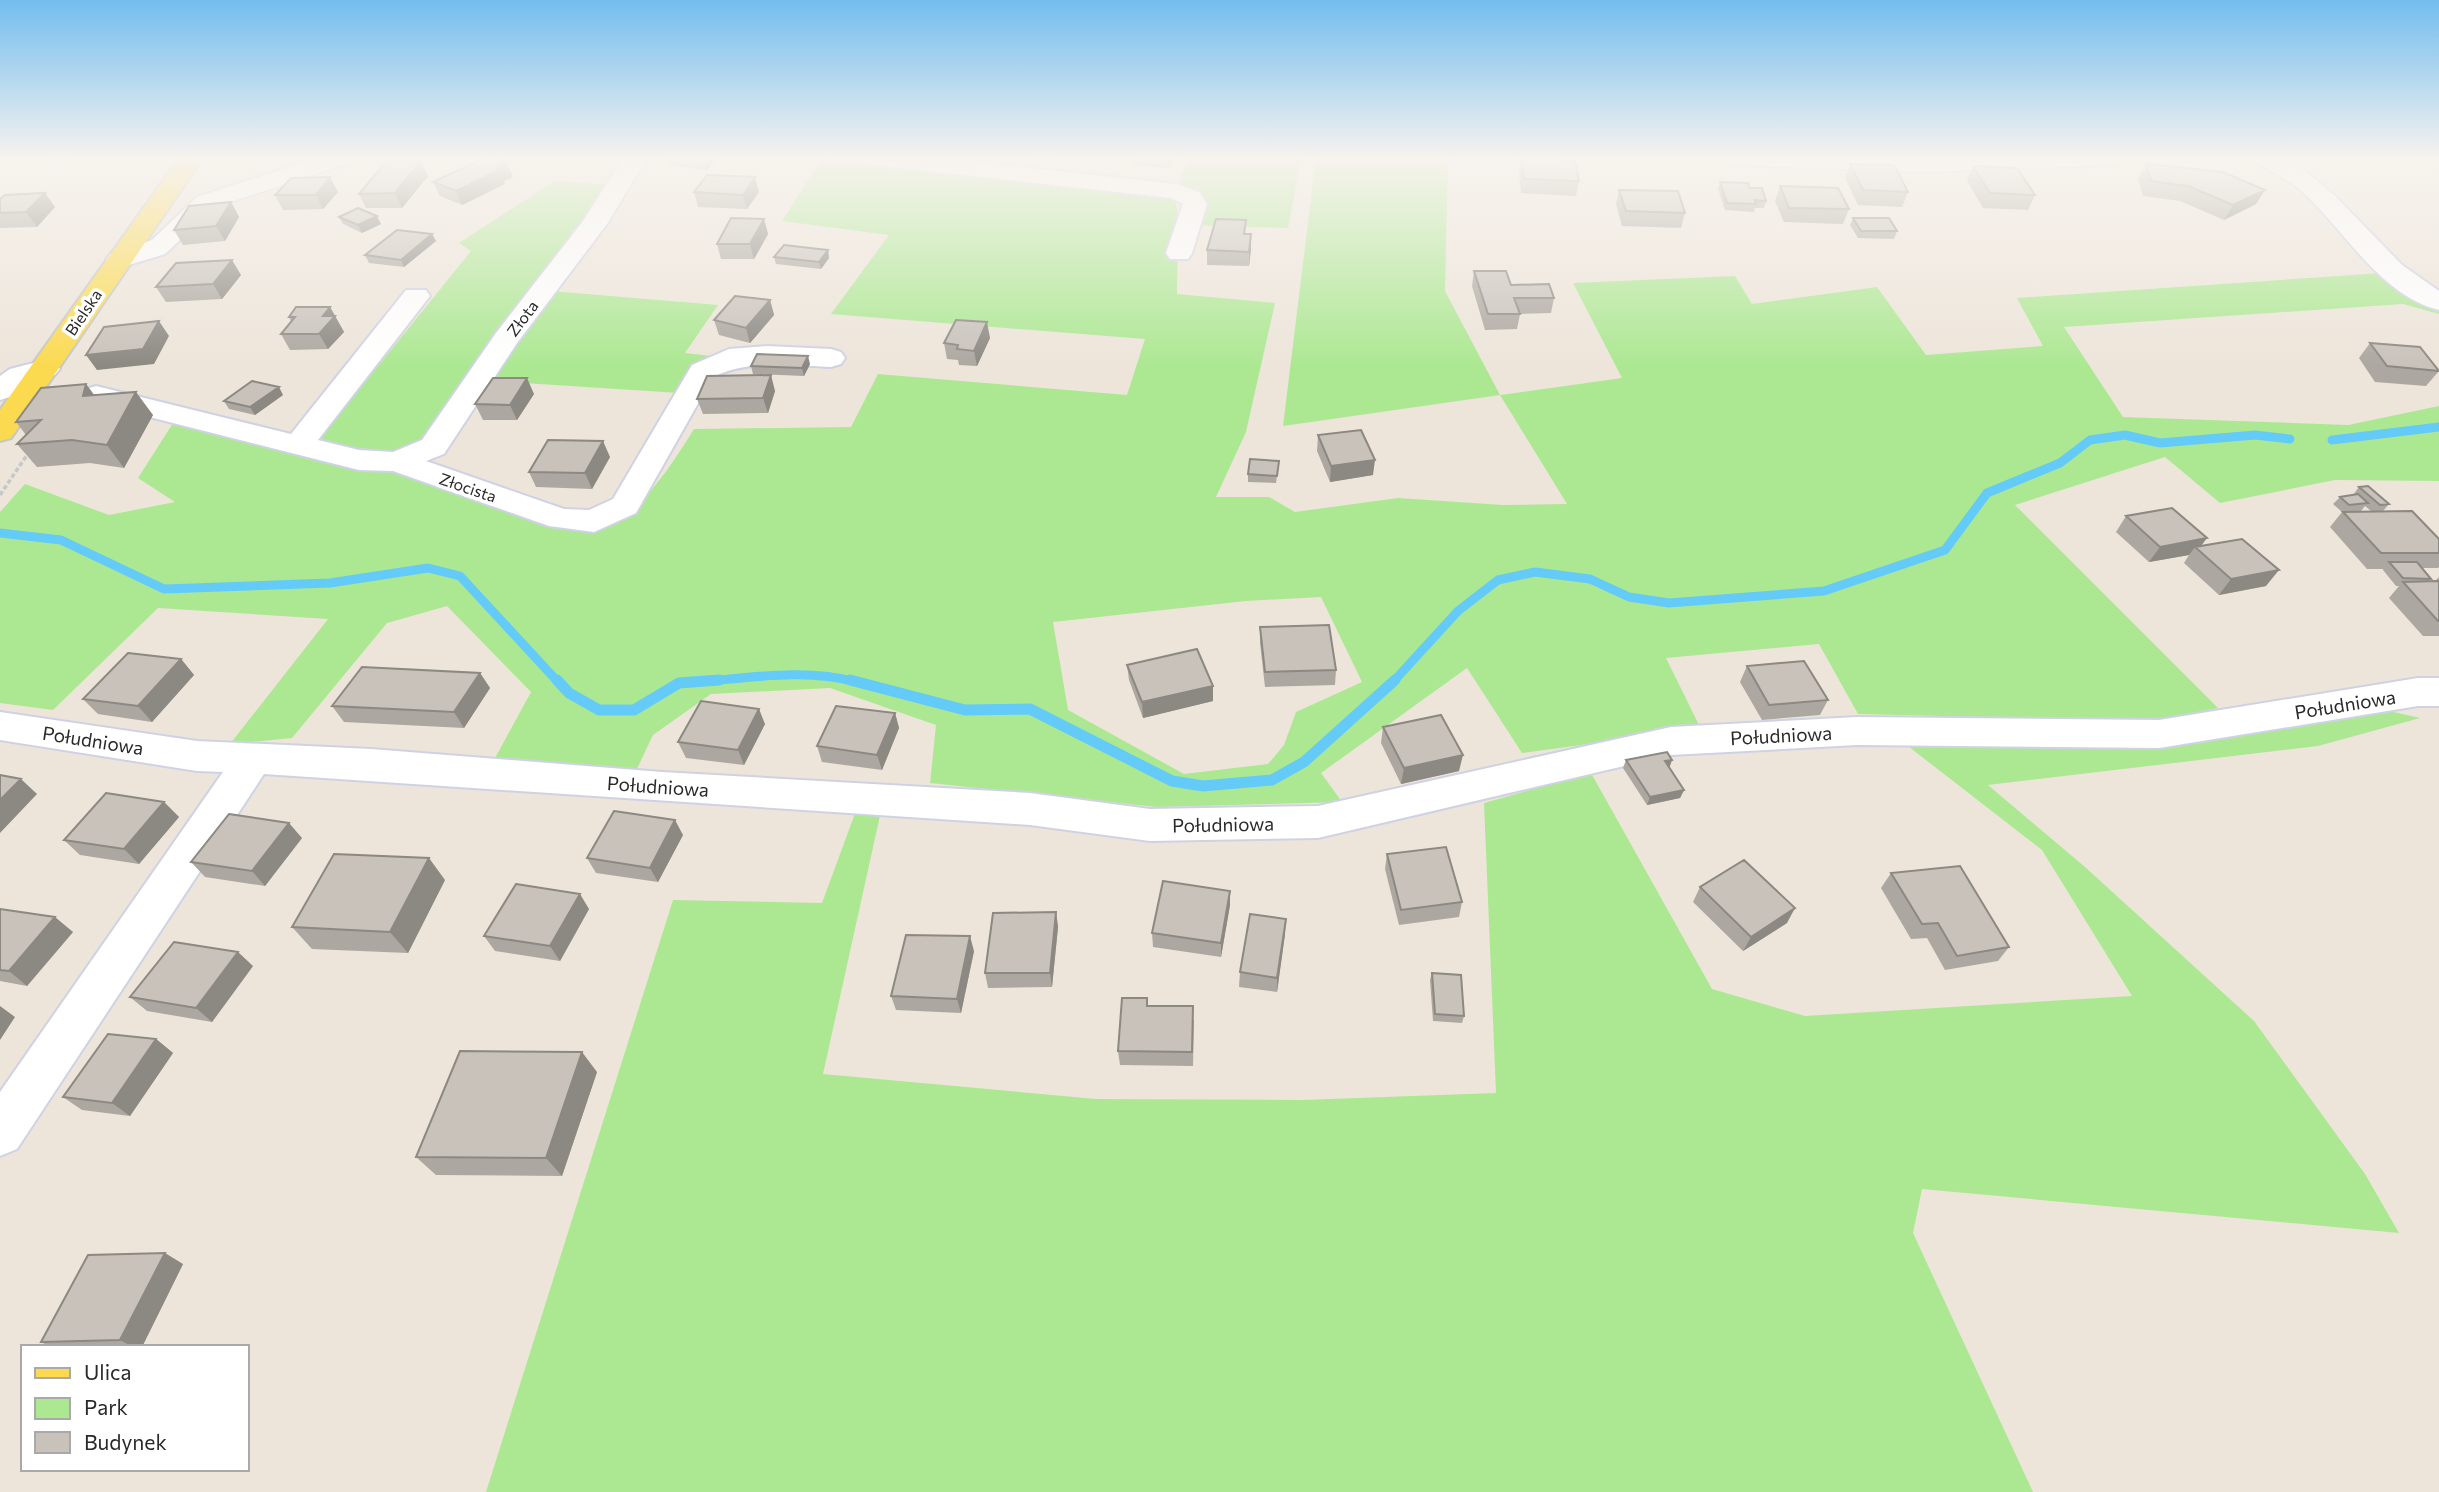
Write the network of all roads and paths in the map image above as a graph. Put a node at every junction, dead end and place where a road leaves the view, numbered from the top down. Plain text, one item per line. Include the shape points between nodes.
1 (142, 228) edge
2 (177, 228) edge
3 (591, 228) edge
4 (1187, 228) edge
5 (2348, 228) edge
6 (1179, 253) dead end
7 (119, 260) junction
8 (416, 296) dead end
9 (2439, 302) edge
10 (831, 358) dead end
11 (24, 384) edge
12 (0, 432) edge
13 (299, 444) junction
14 (397, 462) junction
15 (2432, 700) edge
16 (0, 726) edge
17 (254, 758) junction
18 (0, 1133) edge

1 - 7 main road, Bielska
2 - 7 street via 165,243
3 - 14 street, Złota via 506,339 433,447
4 - 6 street
5 - 9 street via 2406,281
7 - 11 main road, Bielska
8 - 13 street
10 - 14 street, Złocista via 729,358 702,371 625,506 594,521 561,519
11 - 12 main road, Bielska
11 - 13 street, Złocista via 97,395
13 - 14 street, Złocista via 359,460
15 - 17 street, Południowa via 2159,734 1857,732 1671,741 1318,822 1150,825 1030,809
16 - 17 street, Południowa via 197,756
17 - 18 street

